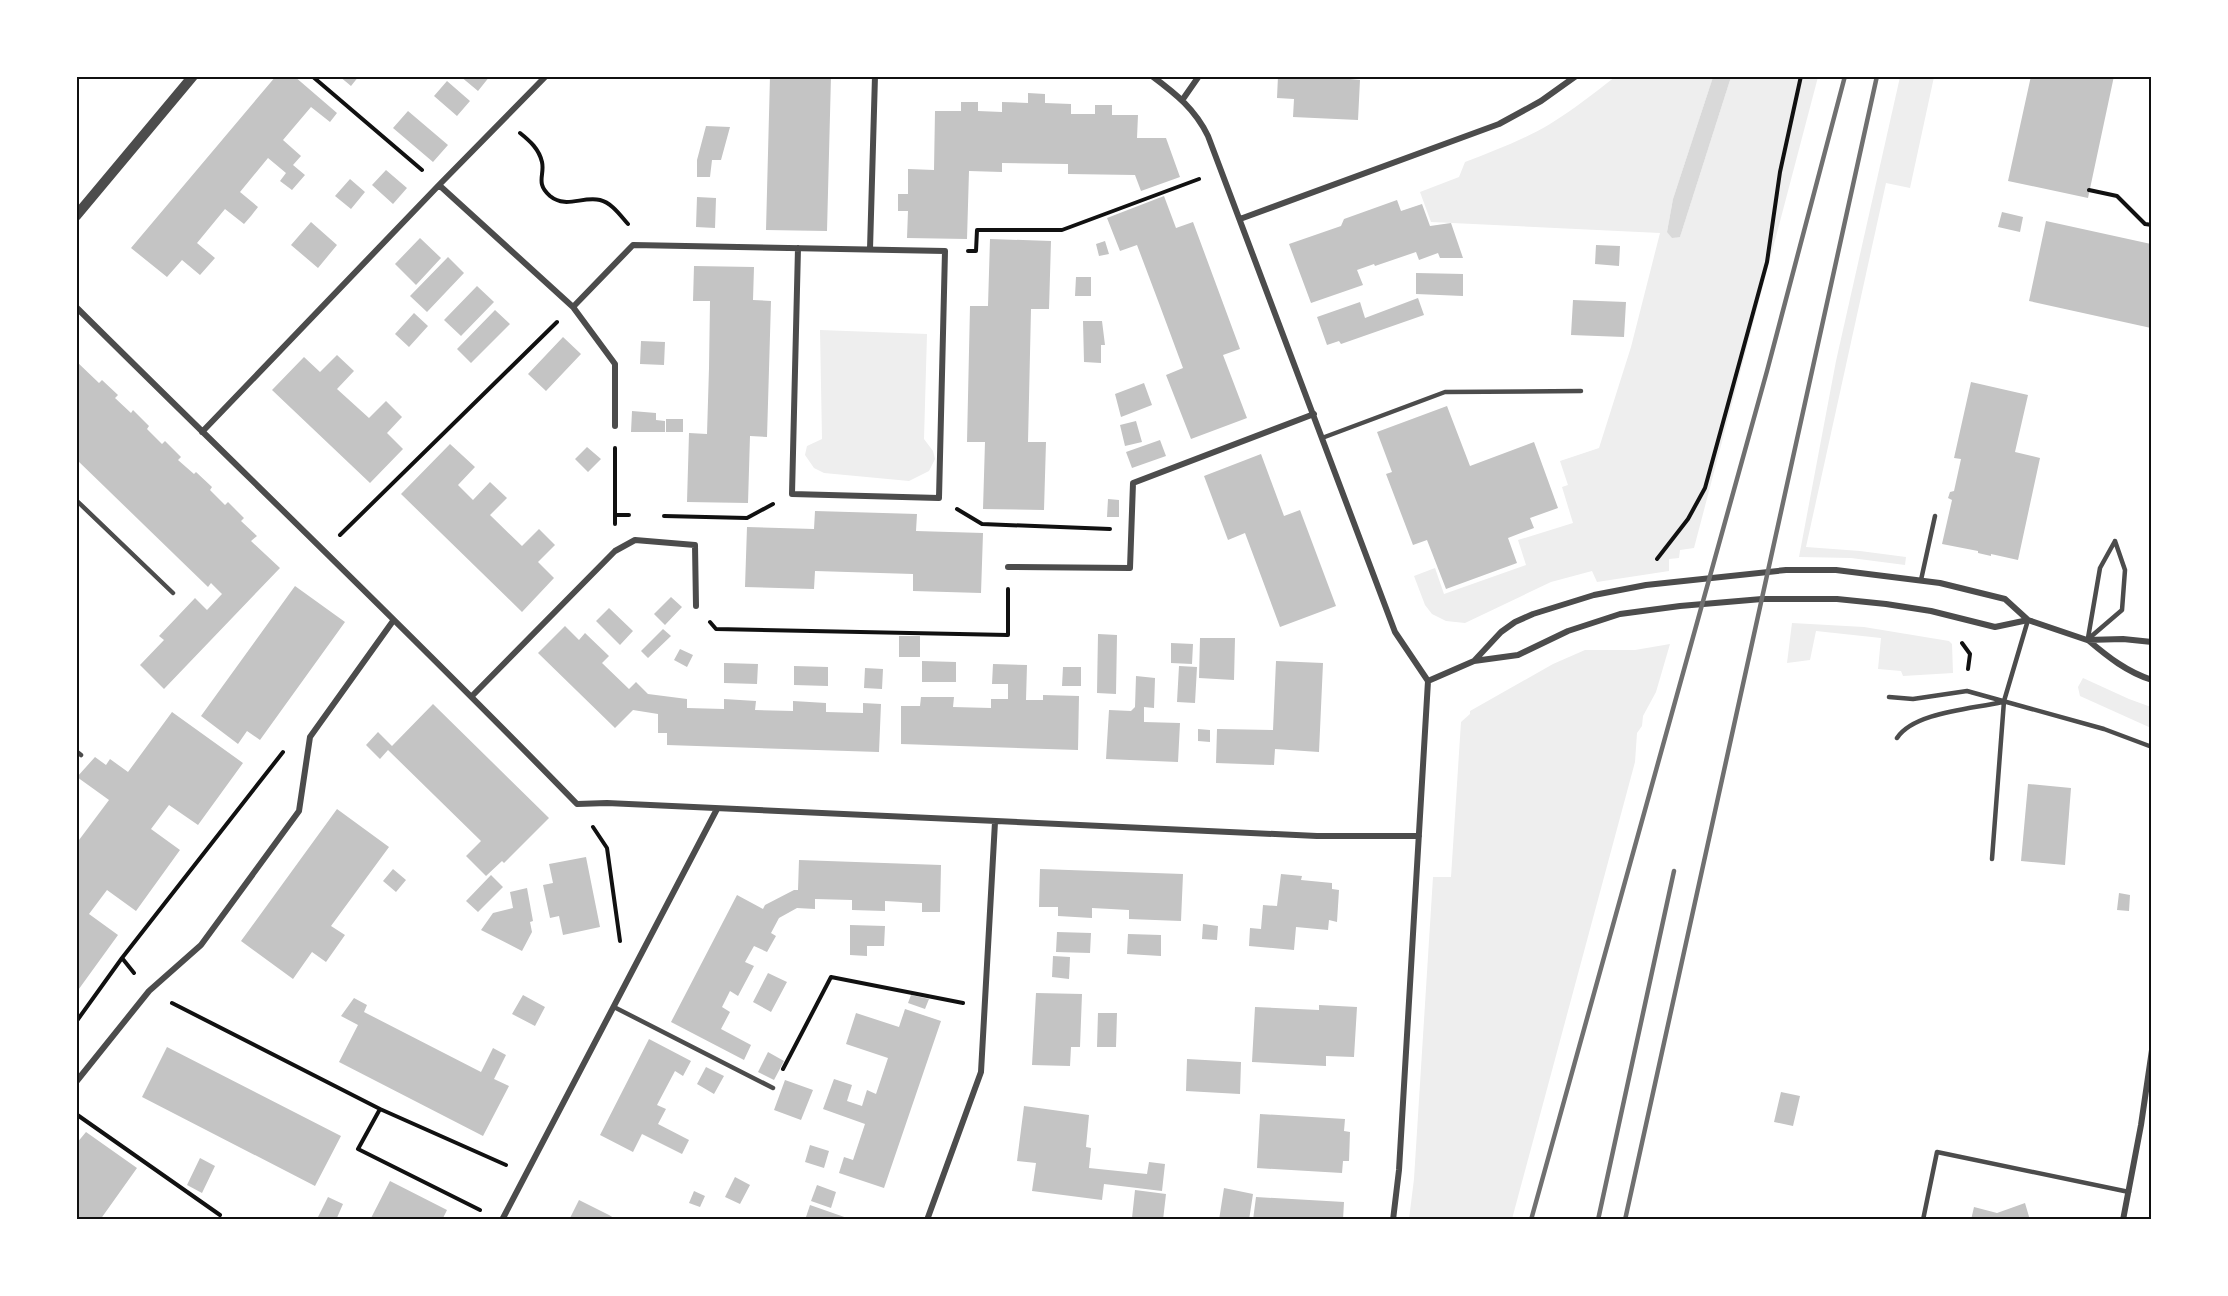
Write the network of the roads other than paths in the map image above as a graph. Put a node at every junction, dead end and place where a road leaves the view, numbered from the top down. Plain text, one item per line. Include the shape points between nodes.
1 (193, 76) edge
2 (546, 76) edge
3 (875, 76) edge
4 (1152, 76) edge
5 (1199, 76) edge
6 (1576, 76) edge
7 (1183, 99) junction
8 (439, 184) junction
9 (76, 216) edge
10 (1240, 219) junction
11 (798, 248) junction
12 (870, 249) junction
13 (76, 307) edge
14 (573, 307) junction
15 (1581, 391) dead end
16 (1314, 414) junction
17 (615, 426) road end
18 (202, 432) junction
19 (1322, 438) junction
20 (76, 500) edge
21 (1935, 516) dead end
22 (1008, 567) road end
23 (1921, 580) junction
24 (173, 593) dead end
25 (696, 606) road end
26 (2028, 620) junction
27 (393, 621) junction
28 (2087, 640) junction
29 (2151, 642) edge
30 (1474, 661) junction
31 (2151, 680) edge
32 (1428, 681) junction
33 (472, 696) junction
34 (1889, 697) dead end
35 (2004, 701) junction
36 (1897, 738) dead end
37 (2151, 747) edge
38 (717, 809) junction
39 (995, 822) junction
40 (1419, 836) junction
41 (1992, 860) dead end
42 (614, 1007) junction
43 (2151, 1050) edge
44 (76, 1082) edge
45 (773, 1088) road end
46 (2129, 1192) junction
47 (502, 1220) edge
48 (927, 1220) edge
49 (1393, 1220) edge
50 (1923, 1220) edge
51 (2123, 1220) edge

1 - 9 street
2 - 8 street
3 - 12 street
4 - 7 street
5 - 7 street
6 - 10 street via 1542,101 1499,124
7 - 10 street via 1201,121
8 - 14 street
8 - 18 street
10 - 16 street
11 - 12 street
11 - 12 street via 792,494 939,498 945,251
11 - 14 street via 633,245
13 - 18 street
14 - 17 street via 615,364
15 - 19 lane via 1445,392
16 - 19 street
16 - 22 street via 1133,483 1130,568
18 - 27 street
19 - 32 street via 1395,632
20 - 24 lane
21 - 23 lane
23 - 26 street via 2005,598
23 - 30 street via 1836,570 1786,570 1646,585 1594,595 1533,614 1501,632
25 - 33 street via 695,545 635,540 615,551
26 - 28 street
26 - 30 street via 1995,627 1886,604 1762,598 1620,614 1568,631 1518,655
26 - 35 lane
27 - 33 street
27 - 44 street via 310,737 299,811 201,945 149,991
28 - 28 lane via 2122,610 2125,570 2115,541 2100,568
28 - 29 street
28 - 31 street via 2112,660
30 - 32 street
32 - 40 street
33 - 38 street via 577,804
34 - 35 lane via 1913,699 1966,691
35 - 36 lane via 1915,723 1903,729
35 - 37 lane via 2104,729
35 - 41 lane
38 - 39 street
38 - 42 street
39 - 40 street via 1317,836
39 - 48 street via 981,1072
40 - 49 street
42 - 45 lane
42 - 47 street
43 - 46 street
46 - 50 lane via 1937,1152
46 - 51 street

